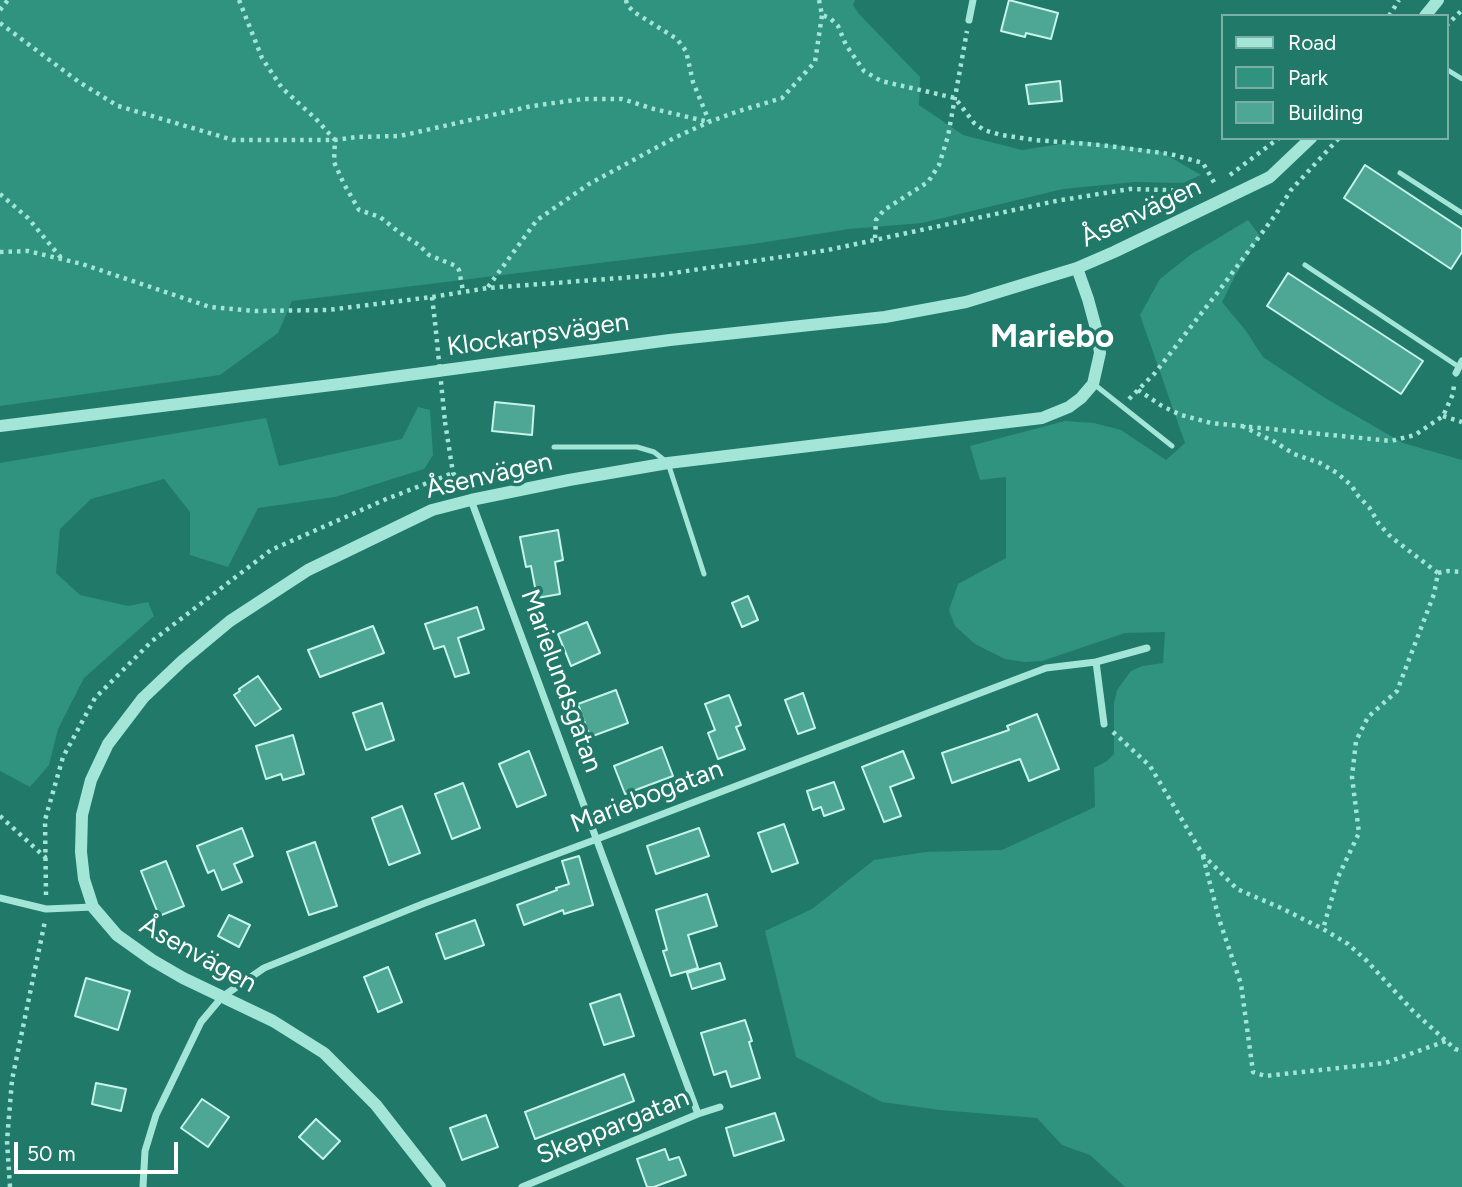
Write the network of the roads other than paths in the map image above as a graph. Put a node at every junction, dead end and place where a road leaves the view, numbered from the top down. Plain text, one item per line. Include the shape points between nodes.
1 (973, 0) edge
2 (1438, 0) edge
3 (1427, 14) edge
4 (969, 20) road end
5 (1309, 140) edge
6 (1400, 173) dead end
7 (1462, 212) edge
8 (1304, 265) dead end
9 (1077, 268) junction
10 (1459, 367) edge
11 (1093, 384) junction
12 (0, 426) edge
13 (1172, 446) dead end
14 (554, 447) dead end
15 (668, 463) junction
16 (471, 500) junction
17 (704, 573) dead end
18 (1147, 648) dead end
19 (1097, 662) junction
20 (1104, 724) road end
21 (597, 839) junction
22 (0, 898) edge
23 (93, 907) junction
24 (222, 998) junction
25 (720, 1107) dead end
26 (698, 1114) junction
27 (143, 1187) edge
28 (440, 1187) edge
29 (522, 1187) edge

1 - 4 street
2 - 3 street
5 - 9 street, Åsenvägen via 1270,177
6 - 7 lane
8 - 10 lane
9 - 11 street, Åsenvägen via 1100,353
9 - 12 street, Klockarpsvägen via 965,302 885,317
11 - 13 lane
11 - 15 street, Åsenvägen via 1069,407 1042,418
14 - 15 lane via 637,447
15 - 16 street, Åsenvägen
15 - 17 lane
16 - 21 street, Marielundsgatan
16 - 23 street, Åsenvägen via 432,510 308,570 230,621 143,698 108,744 91,780 82,815 80,852
18 - 19 street, Mariebogatan
19 - 20 street
19 - 21 street, Mariebogatan via 1046,668
21 - 24 street, Mariebogatan via 264,968
21 - 26 street, Marielundsgatan
22 - 23 street via 46,909
23 - 24 street, Åsenvägen via 117,935
24 - 27 street, Mariebogatan via 201,1022 156,1115 145,1151
24 - 28 street, Åsenvägen via 273,1021 324,1053 376,1105
25 - 26 street, Skeppargatan
26 - 29 street, Skeppargatan

